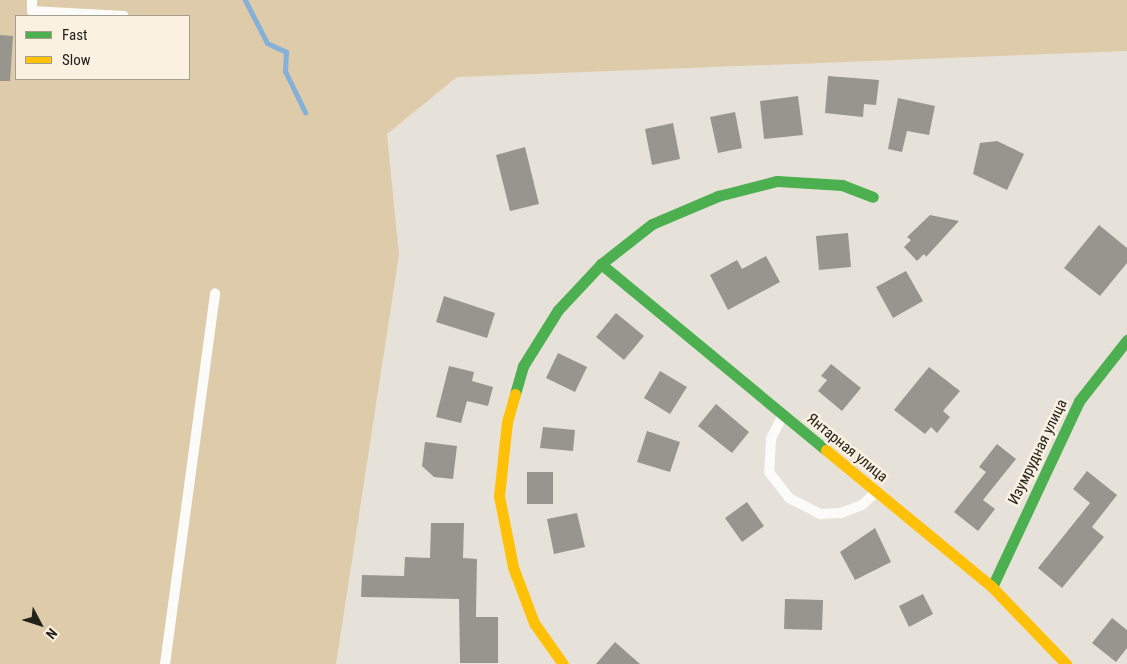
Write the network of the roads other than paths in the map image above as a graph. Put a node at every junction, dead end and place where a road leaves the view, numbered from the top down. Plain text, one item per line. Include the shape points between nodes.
1 (32, 9) edge
2 (111, 15) edge
3 (873, 197) dead end
4 (601, 264) junction
5 (215, 293) dead end
6 (1127, 340) edge
7 (783, 414) junction
8 (877, 492) junction
9 (992, 586) junction
10 (165, 664) edge
11 (562, 664) edge
12 (1066, 664) edge

1 - 2 lane
3 - 4 street via 842,185 777,181 718,196 652,224
4 - 7 street, Янтарная улица
4 - 11 street via 558,310 523,366 507,422 499,496 513,567 534,623
5 - 10 lane
6 - 9 street, Изумрудная улица via 1079,401
7 - 8 street, Янтарная улица
7 - 8 lane via 771,439 769,472 789,498 821,514 841,513 862,505
8 - 9 street, Янтарная улица
9 - 12 street, Янтарная улица

